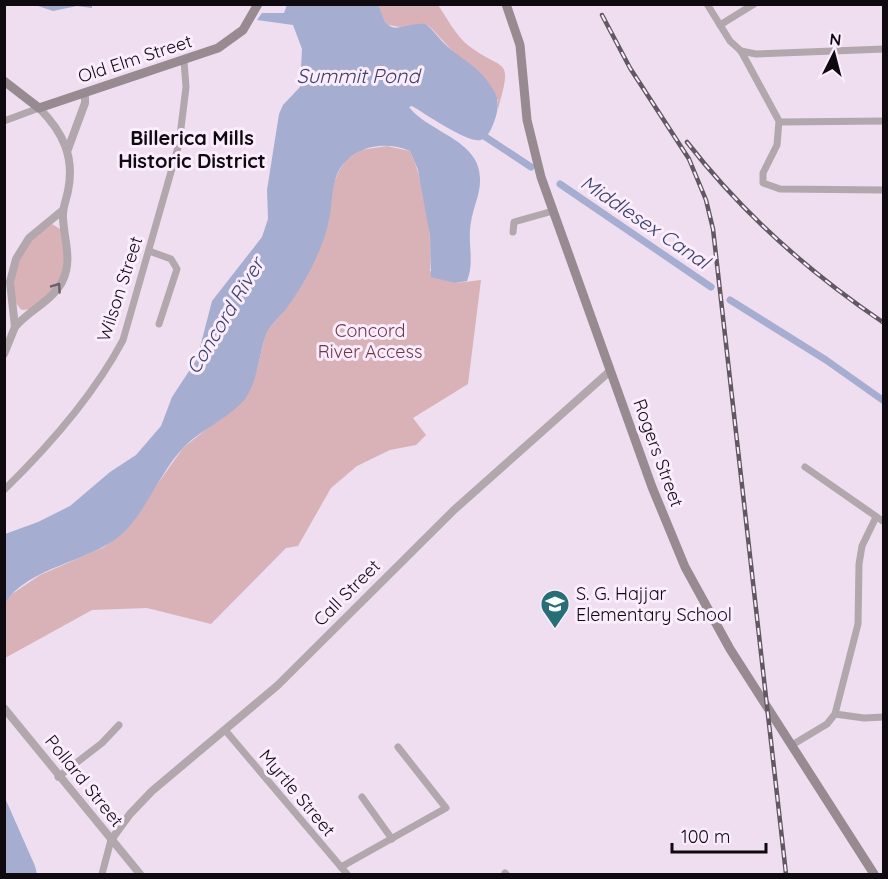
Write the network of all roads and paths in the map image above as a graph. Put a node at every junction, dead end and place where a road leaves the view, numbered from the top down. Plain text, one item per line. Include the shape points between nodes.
1 (258, 4) edge
2 (506, 4) edge
3 (707, 4) edge
4 (754, 4) edge
5 (720, 25) junction
6 (884, 49) edge
7 (741, 51) junction
8 (184, 61) junction
9 (4, 81) edge
10 (85, 93) junction
11 (39, 108) junction
12 (4, 120) edge
13 (884, 121) edge
14 (780, 122) junction
15 (68, 149) junction
16 (884, 190) edge
17 (63, 210) junction
18 (553, 211) junction
19 (513, 232) dead end
20 (149, 250) junction
21 (159, 324) dead end
22 (15, 327) junction
23 (4, 354) edge
24 (610, 371) junction
25 (806, 467) dead end
26 (4, 490) edge
27 (876, 517) junction
28 (884, 522) edge
29 (4, 708) edge
30 (836, 714) junction
31 (884, 717) edge
32 (119, 725) dead end
33 (225, 730) junction
34 (792, 745) junction
35 (398, 747) dead end
36 (58, 777) junction
37 (362, 797) dead end
38 (392, 839) junction
39 (111, 840) junction
40 (341, 867) junction
41 (102, 874) edge
42 (140, 874) edge
43 (347, 874) edge
44 (874, 874) edge

1 - 8 main road, Old Elm Street via 247,26 234,39
2 - 18 main road, Rogers Street via 520,45 531,138
3 - 5 street
4 - 5 street
5 - 7 street
6 - 7 street via 756,54
7 - 14 street
8 - 10 main road, Old Elm Street
8 - 20 street, Wilson Street via 186,93 180,139
9 - 11 main road
10 - 11 main road, Old Elm Street
10 - 15 street
11 - 12 street, Old Elm Street
11 - 15 street
13 - 14 street
14 - 16 street via 777,145 763,173 763,183 780,189
15 - 17 street via 70,179
17 - 22 street via 28,238 16,259 10,282
22 -> 17 street via 47,300 63,279 68,260
18 - 19 street via 514,222
18 - 24 main road, Rogers Street
20 - 21 street via 171,259 177,269
20 - 26 street, Wilson Street via 123,340 110,363 59,431
22 - 23 street
24 - 33 street, Call Street via 454,510 278,685
24 - 34 main road, Rogers Street via 685,567
25 - 27 street
27 - 28 street
27 - 30 street via 864,537 860,555 858,624
29 - 36 street, Pollard Street
30 - 31 street
30 - 34 street
32 - 36 street
33 - 39 street, Call Street via 148,795
33 - 40 street, Myrtle Street
34 - 44 main road, Rogers Street
35 - 38 street via 446,808
36 - 39 street, Pollard Street
37 - 38 street
38 - 40 street
39 - 41 street
39 - 42 street, Pollard Street
40 - 43 street, Myrtle Street

